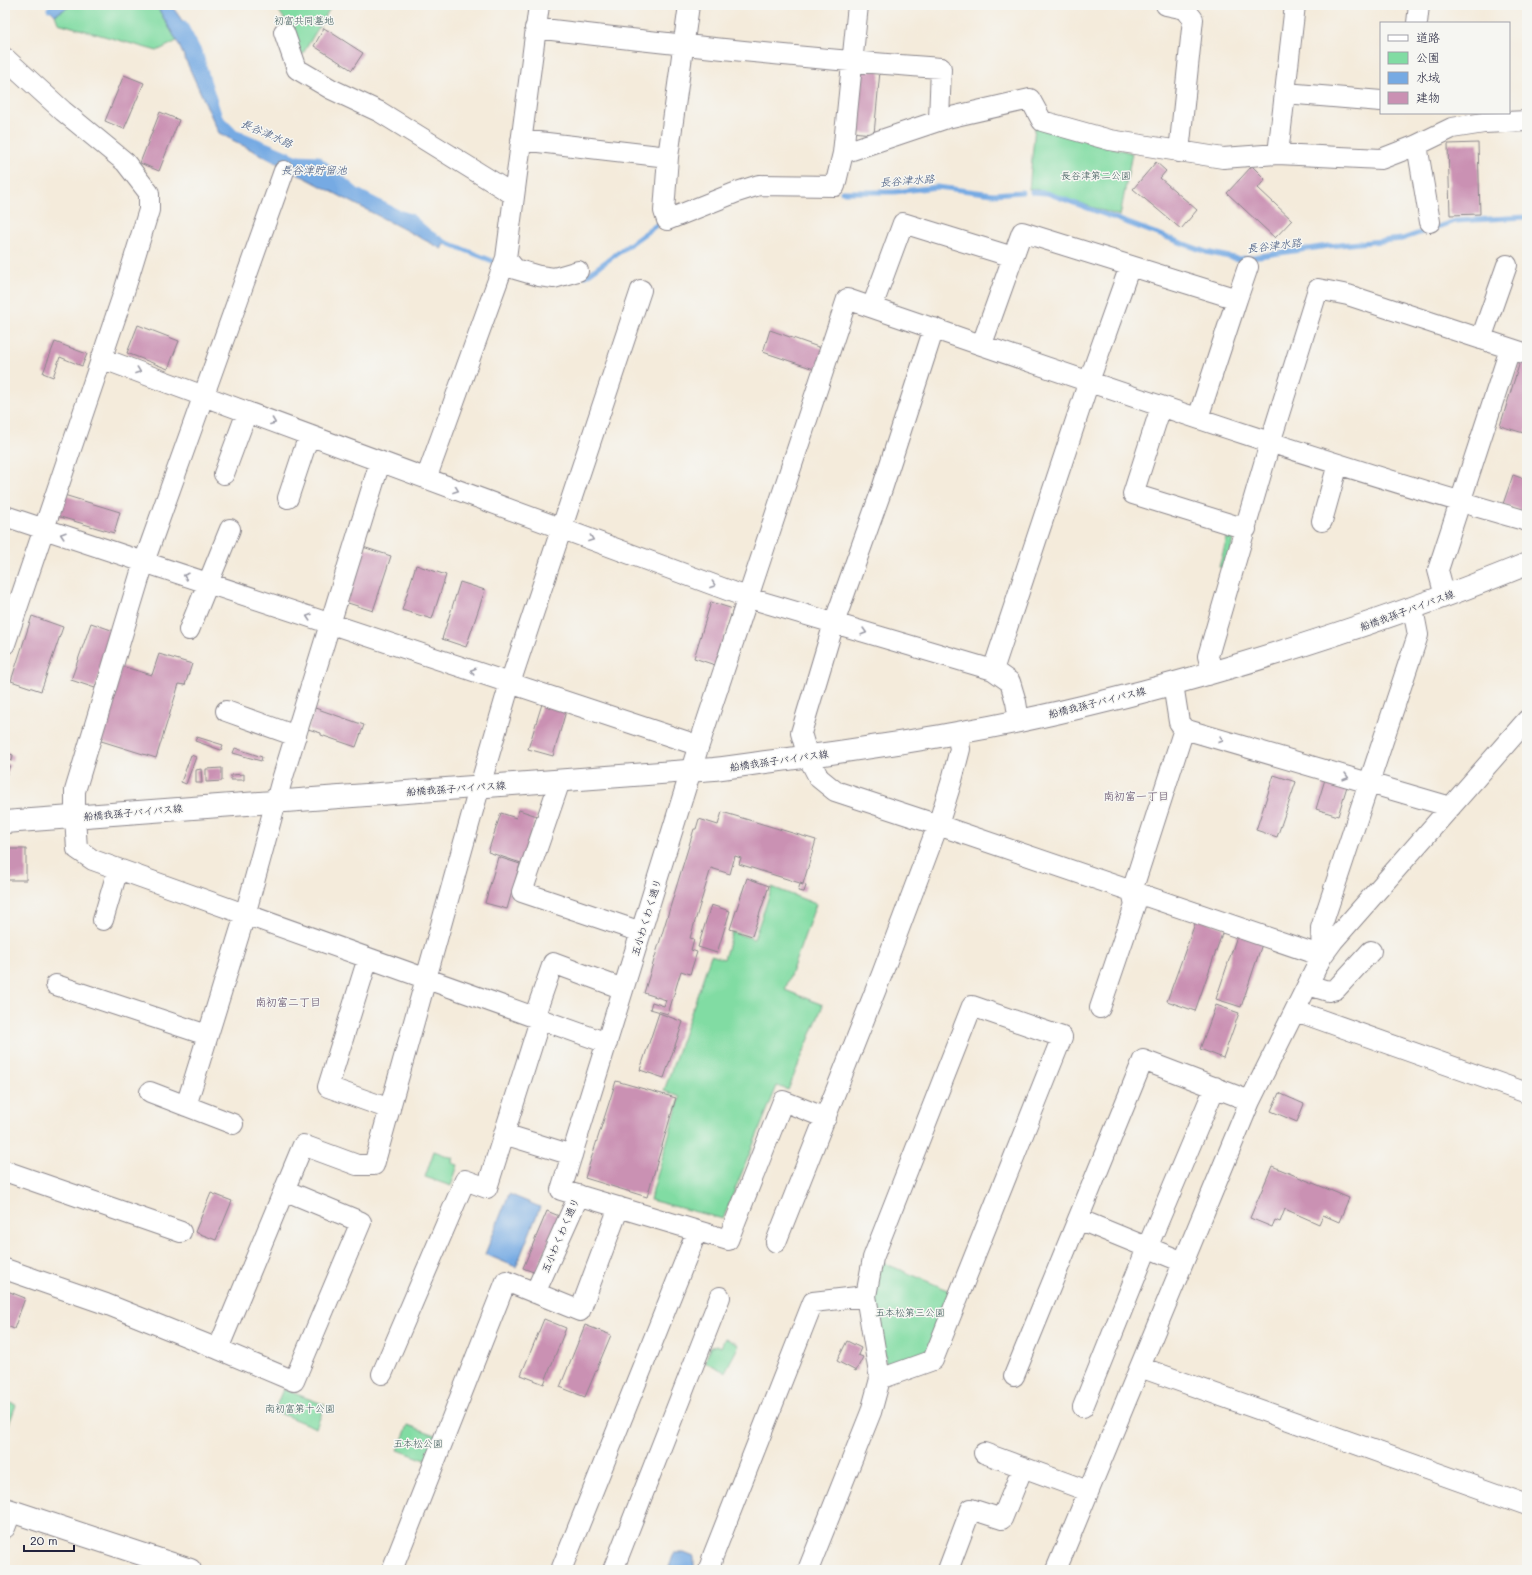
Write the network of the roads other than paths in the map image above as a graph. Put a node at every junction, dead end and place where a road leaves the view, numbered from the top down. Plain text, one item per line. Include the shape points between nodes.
1 (538, 5) edge
2 (689, 5) edge
3 (858, 5) edge
4 (1166, 5) edge
5 (1295, 5) edge
6 (1419, 5) edge
7 (1417, 22) edge
8 (535, 28) junction
9 (284, 32) dead end
10 (684, 46) junction
11 (5, 58) edge
12 (852, 62) junction
13 (1285, 93) junction
14 (1380, 100) edge
15 (939, 120) junction
16 (1527, 121) edge
17 (521, 140) junction
18 (1417, 145) junction
19 (1179, 152) junction
20 (843, 153) junction
21 (1278, 154) junction
22 (668, 157) junction
23 (284, 171) dead end
24 (514, 195) junction
25 (1430, 222) dead end
26 (1013, 256) junction
27 (506, 258) junction
28 (1507, 265) dead end
29 (1130, 266) junction
30 (1248, 267) dead end
31 (578, 271) dead end
32 (641, 290) dead end
33 (1237, 299) junction
34 (872, 307) junction
35 (934, 328) junction
36 (1480, 339) junction
37 (982, 344) junction
38 (1519, 352) edge
39 (101, 358) junction
40 (1089, 381) junction
41 (205, 396) junction
42 (1161, 407) junction
43 (247, 412) junction
44 (1198, 418) junction
45 (309, 435) junction
46 (1270, 443) junction
47 (380, 462) junction
48 (1338, 464) junction
49 (224, 474) dead end
50 (426, 479) junction
51 (288, 498) dead end
52 (1460, 502) junction
53 (5, 516) edge
54 (1322, 521) dead end
55 (1527, 521) edge
56 (562, 528) junction
57 (43, 529) junction
58 (230, 529) dead end
59 (1246, 529) junction
60 (144, 562) junction
61 (1527, 564) edge
62 (208, 583) junction
63 (1445, 596) junction
64 (749, 598) junction
65 (1413, 609) junction
66 (834, 623) junction
67 (331, 624) junction
68 (189, 630) dead end
69 (5, 644) edge
70 (993, 670) junction
71 (1212, 672) junction
72 (510, 683) junction
73 (1173, 684) junction
74 (226, 711) dead end
75 (1527, 720) edge
76 (1019, 721) junction
77 (1184, 729) junction
78 (957, 733) junction
79 (296, 736) junction
80 (688, 742) dead end
81 (808, 757) junction
82 (692, 770) junction
83 (560, 781) junction
84 (1369, 783) junction
85 (479, 787) junction
86 (276, 801) junction
87 (1451, 807) junction
88 (75, 817) junction
89 (5, 822) edge
90 (938, 825) junction
91 (118, 869) junction
92 (1132, 891) junction
93 (245, 914) junction
94 (103, 920) dead end
95 (641, 932) junction
96 (1371, 951) dead end
97 (1322, 956) junction
98 (368, 958) junction
99 (426, 979) junction
100 (56, 985) dead end
101 (1308, 985) junction
102 (623, 989) junction
103 (1100, 1008) dead end
104 (1296, 1010) junction
105 (540, 1020) junction
106 (207, 1035) junction
107 (607, 1043) junction
108 (1215, 1087) junction
109 (150, 1092) dead end
110 (1527, 1093) edge
111 (1250, 1101) junction
112 (186, 1106) junction
113 (390, 1109) junction
114 (826, 1118) junction
115 (233, 1124) dead end
116 (504, 1134) junction
117 (572, 1155) junction
118 (5, 1171) edge
119 (284, 1190) junction
120 (579, 1195) junction
121 (619, 1207) junction
122 (1078, 1219) junction
123 (697, 1230) junction
124 (181, 1232) dead end
125 (776, 1242) dead end
126 (1147, 1248) junction
127 (1184, 1262) junction
128 (5, 1269) edge
129 (535, 1293) junction
130 (866, 1296) junction
131 (720, 1297) dead end
132 (218, 1349) junction
133 (1140, 1367) junction
134 (382, 1374) dead end
135 (1014, 1376) dead end
136 (880, 1379) junction
137 (1083, 1407) dead end
138 (984, 1453) dead end
139 (1023, 1467) junction
140 (1088, 1491) junction
141 (1527, 1505) edge
142 (7, 1516) edge
143 (190, 1570) edge
144 (392, 1570) edge
145 (561, 1570) edge
146 (613, 1570) edge
147 (709, 1570) edge
148 (808, 1570) edge
149 (948, 1570) edge
150 (1056, 1570) edge

1 - 8 street
2 - 10 street
3 - 12 street
4 - 19 street via 1185,9 1193,19
5 - 13 street
6 - 7 street
8 - 10 street
8 - 17 street
9 - 24 street via 298,69 331,89 380,112
10 - 12 street
10 - 22 street
11 - 39 street via 63,111 125,162 149,193 149,210
12 - 15 street via 941,68
12 - 20 street
13 - 14 street
13 - 21 street
15 - 19 street via 1030,98 1042,121 1110,140
15 - 20 street
16 - 18 street via 1484,123 1452,128
17 - 22 street
17 - 24 street
18 - 21 street via 1381,159
18 - 25 street
19 - 21 street via 1223,158
20 - 22 street via 835,186 759,185 667,220 664,211
23 - 41 street
24 - 27 street
26 - 29 street via 1022,232
26 - 34 street via 904,223
26 - 37 street
27 - 31 street via 516,269 539,276 554,278
27 - 50 street
28 - 36 street
29 - 33 street
29 - 40 street
30 - 33 street
32 - 56 street
33 - 44 street
34 - 35 street
34 - 64 street, 五小わくわく通り via 847,299
35 - 37 street
35 - 66 street via 882,489
36 - 38 street
36 - 46 street via 1348,295 1318,289
37 - 40 street
38 - 52 street
39 -> 41 street
39 - 57 street
40 - 42 street
40 - 70 street
41 - 43 street
41 - 60 street
42 - 44 street
42 - 59 street via 1133,494
43 -> 45 street
43 - 49 street
44 - 46 street
45 - 47 street
45 - 51 street
46 - 48 street
46 - 59 street
47 - 50 street
47 - 67 street
48 - 52 street
48 - 54 street
50 -> 56 street
52 - 55 street
52 - 63 street via 1438,570
53 - 57 street
56 -> 64 street
56 - 72 street
60 -> 57 street
57 - 69 street
58 - 62 street
59 - 71 street via 1208,656
62 -> 60 street
60 - 88 street via 75,792
61 - 63 street, 船橋我孫子バイパス線
67 -> 62 street
62 - 68 street
63 - 65 street, 船橋我孫子バイパス線
64 - 66 street
64 - 82 street, 五小わくわく通り
65 - 71 street, 船橋我孫子バイパス線 via 1312,643
65 - 84 street via 1418,635
66 -> 70 street
66 - 81 street via 801,733
72 -> 67 street
67 - 79 street
70 - 76 street via 1010,682
71 - 73 street, 船橋我孫子バイパス線
72 - 80 street
72 - 85 street
73 - 76 street, 船橋我孫子バイパス線
73 - 77 street via 1179,722
74 - 79 street
75 - 87 street
76 - 78 street, 船橋我孫子バイパス線
77 -> 84 street
77 - 92 street
78 - 81 street, 船橋我孫子バイパス線
78 - 90 street via 960,749
79 - 86 street
81 - 82 street, 船橋我孫子バイパス線
81 - 90 street via 819,778 835,792
82 - 83 street, 船橋我孫子バイパス線
82 - 95 street, 五小わくわく通り
83 - 85 street, 船橋我孫子バイパス線
83 - 95 street via 522,892
84 - 87 street
84 - 97 street via 1321,928
85 - 86 street, 船橋我孫子バイパス線
85 - 99 street
86 - 88 street, 船橋我孫子バイパス線
86 - 93 street
87 - 97 street
88 - 89 street, 船橋我孫子バイパス線
88 - 91 street via 77,849 93,860
90 - 92 street
90 - 114 street
91 - 93 street
91 - 94 street
92 - 97 street
92 - 103 street via 1135,905
93 - 98 street
93 - 106 street
95 - 102 street, 五小わくわく通り
96 - 101 street via 1336,989 1328,991
97 - 101 street
98 - 99 street
98 - 113 street via 328,1087
99 - 105 street
99 - 113 street
100 - 106 street
101 - 104 street
102 - 105 street via 553,962 536,1012
102 - 107 street, 五小わくわく通り
104 - 110 street
104 - 111 street
105 - 107 street
105 - 116 street
106 - 112 street
107 - 117 street, 五小わくわく通り
108 - 111 street
108 - 122 street via 1143,1060
108 - 126 street
109 - 112 street
111 - 127 street
112 - 115 street
113 - 119 street via 374,1165 357,1164 302,1145
114 - 123 street via 783,1101 728,1240
114 - 125 street
116 - 117 street
116 - 134 street via 487,1188 465,1180
117 - 120 street, 五小わくわく通り via 561,1190
118 - 124 street
119 - 132 street
119 - 132 street via 361,1222 294,1381
120 - 121 street
120 - 129 street, 五小わくわく通り
121 - 123 street
121 - 129 street via 580,1311
122 - 126 street
122 - 135 street
123 - 145 street
126 - 127 street
126 - 137 street
127 - 133 street
128 - 132 street via 106,1304
129 - 144 street via 506,1281
130 - 136 street
130 - 136 street via 873,1258 972,1006 1062,1037 933,1360
130 - 147 street via 813,1302
131 - 146 street
133 - 140 street
133 - 141 street
136 - 148 street via 871,1412
138 - 139 street
139 - 140 street
139 - 149 street via 1002,1519 971,1509
140 - 150 street
142 - 143 street

